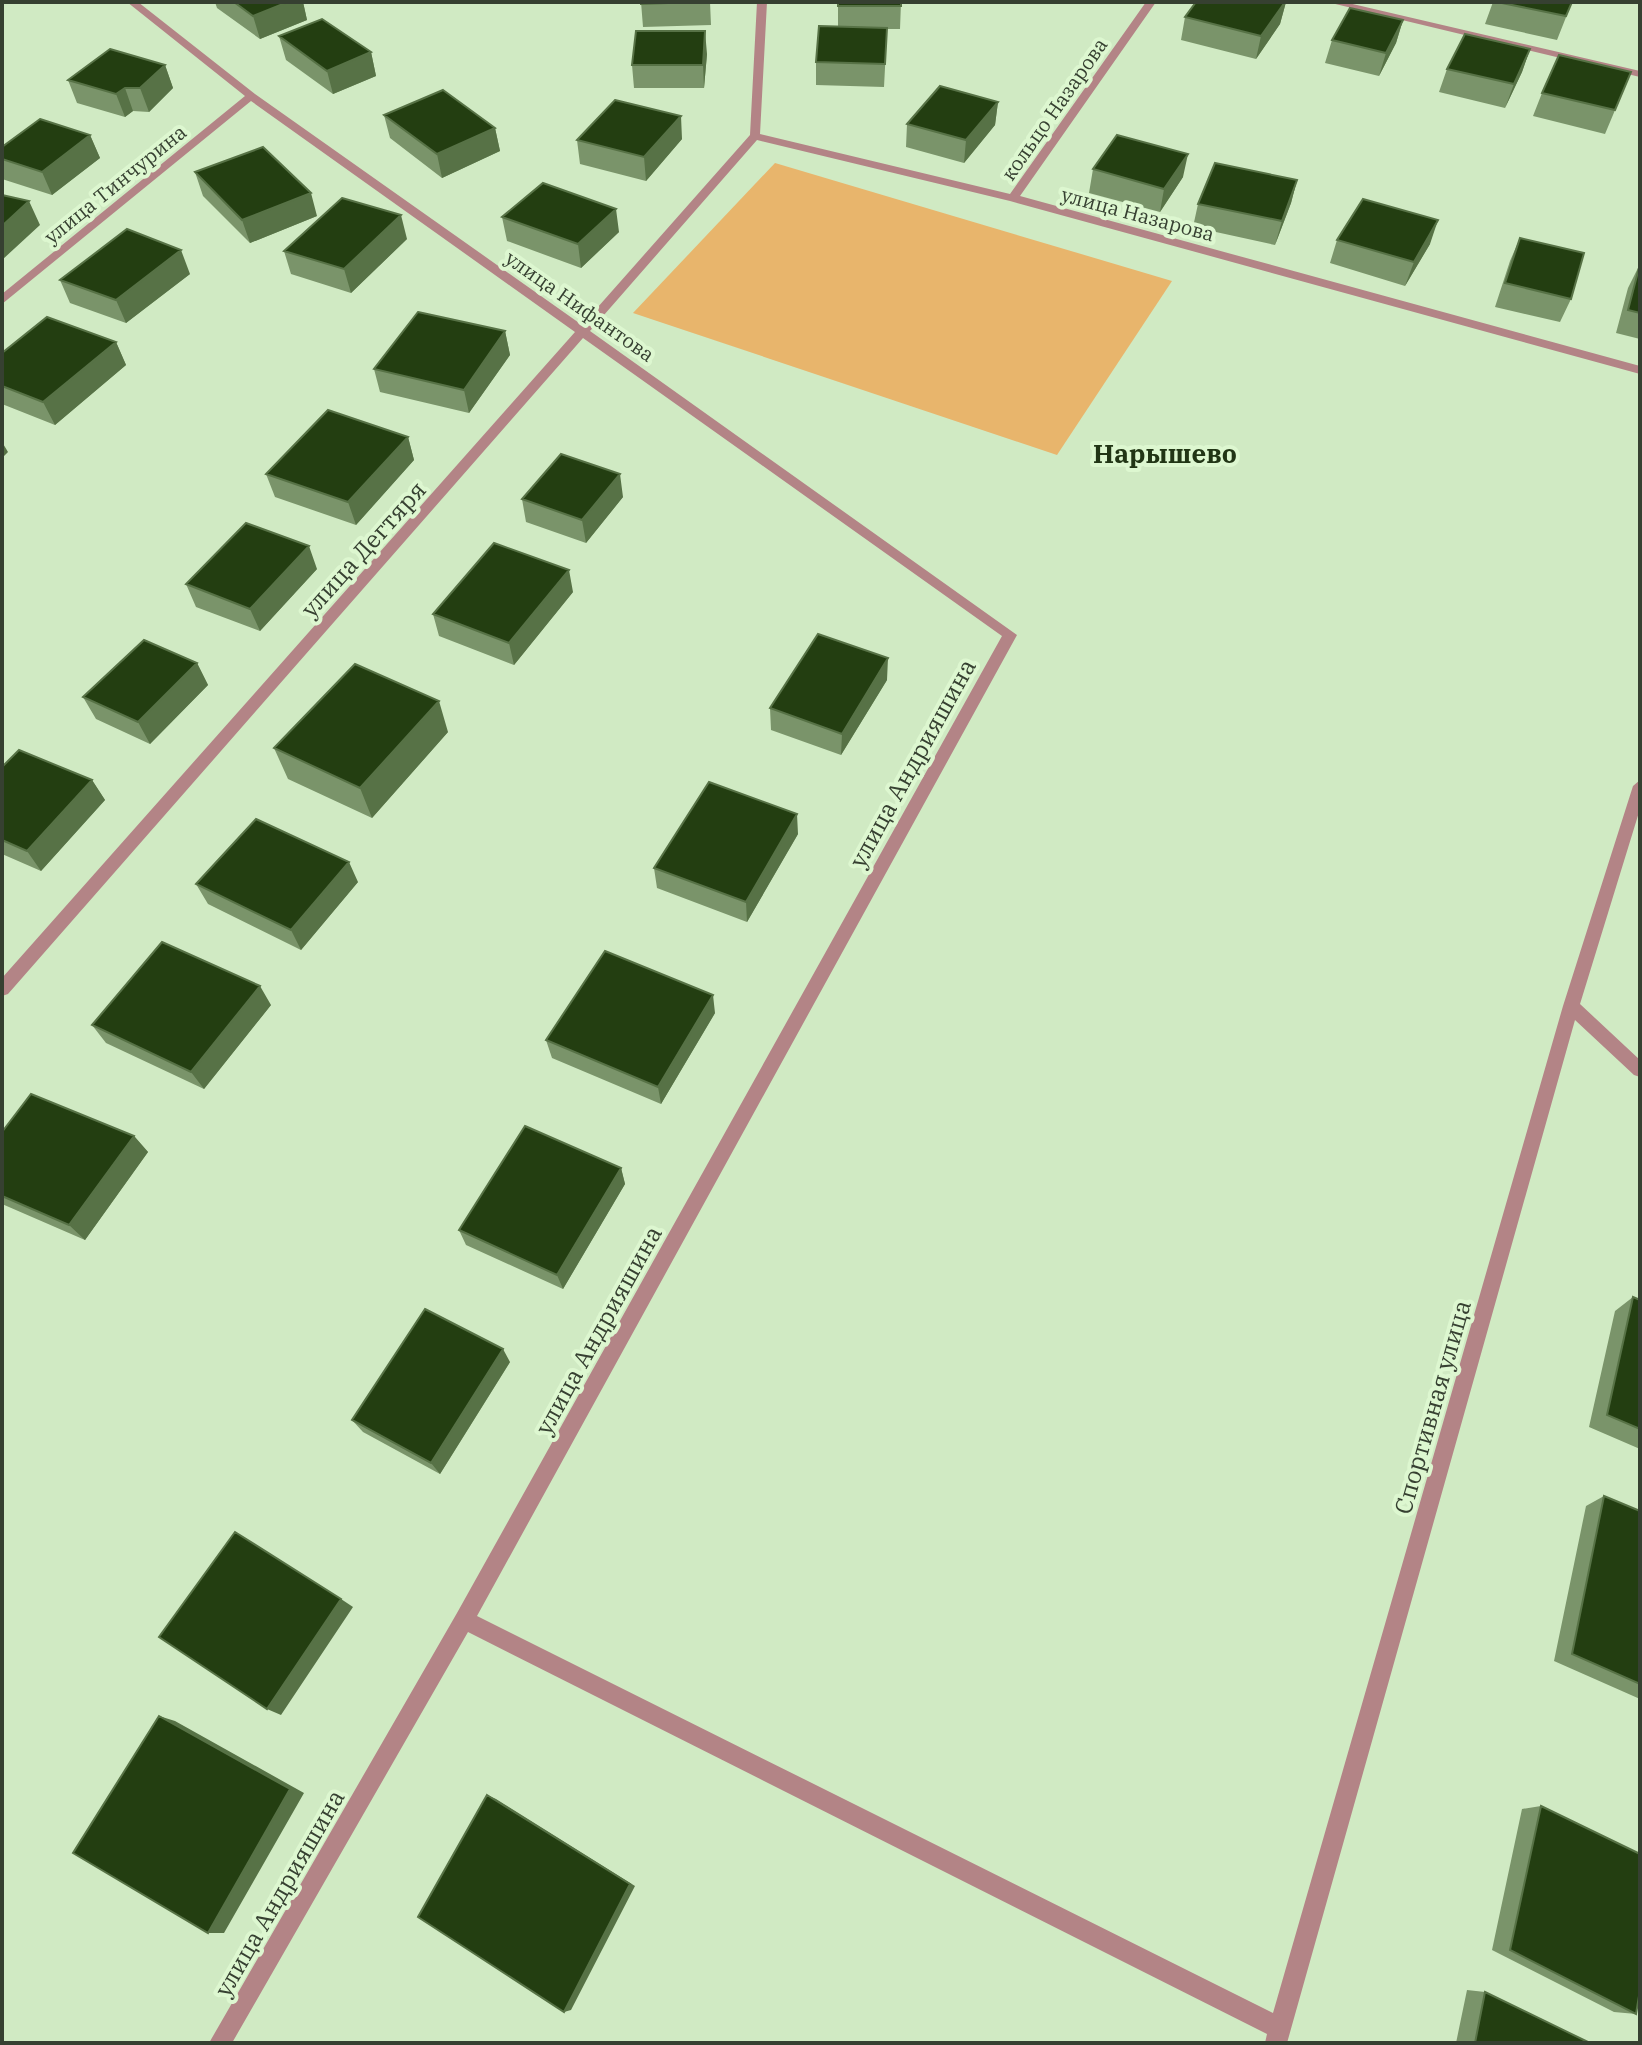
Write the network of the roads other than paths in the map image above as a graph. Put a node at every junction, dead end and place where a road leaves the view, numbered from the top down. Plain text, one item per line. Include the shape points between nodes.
1 (132, 2) edge
2 (762, 2) edge
3 (1151, 2) edge
4 (1332, 2) edge
5 (1640, 74) edge
6 (251, 96) junction
7 (755, 136) junction
8 (1013, 198) junction
9 (2, 300) edge
10 (585, 331) junction
11 (1640, 370) edge
12 (1010, 635) joint
13 (1640, 786) edge
14 (2, 989) edge
15 (1571, 1006) junction
16 (1640, 1070) edge
17 (464, 1620) junction
18 (1278, 2036) edge
19 (220, 2043) edge

1 - 6 street, улица Нифантова
2 - 7 street
3 - 8 street, кольцо Назарова
4 - 5 street
6 - 9 street, улица Тинчурина
6 - 10 street, улица Нифантова
7 - 8 street, улица Назарова
7 - 10 street, улица Дегтяря
8 - 11 street, улица Назарова
10 - 12 street, улица Нифантова
10 - 14 street, улица Дегтяря
12 - 17 street, улица Андрияшина
13 - 15 street, Спортивная улица
15 - 16 street
15 - 18 street, Спортивная улица
17 - 18 street
17 - 19 street, улица Андрияшина

